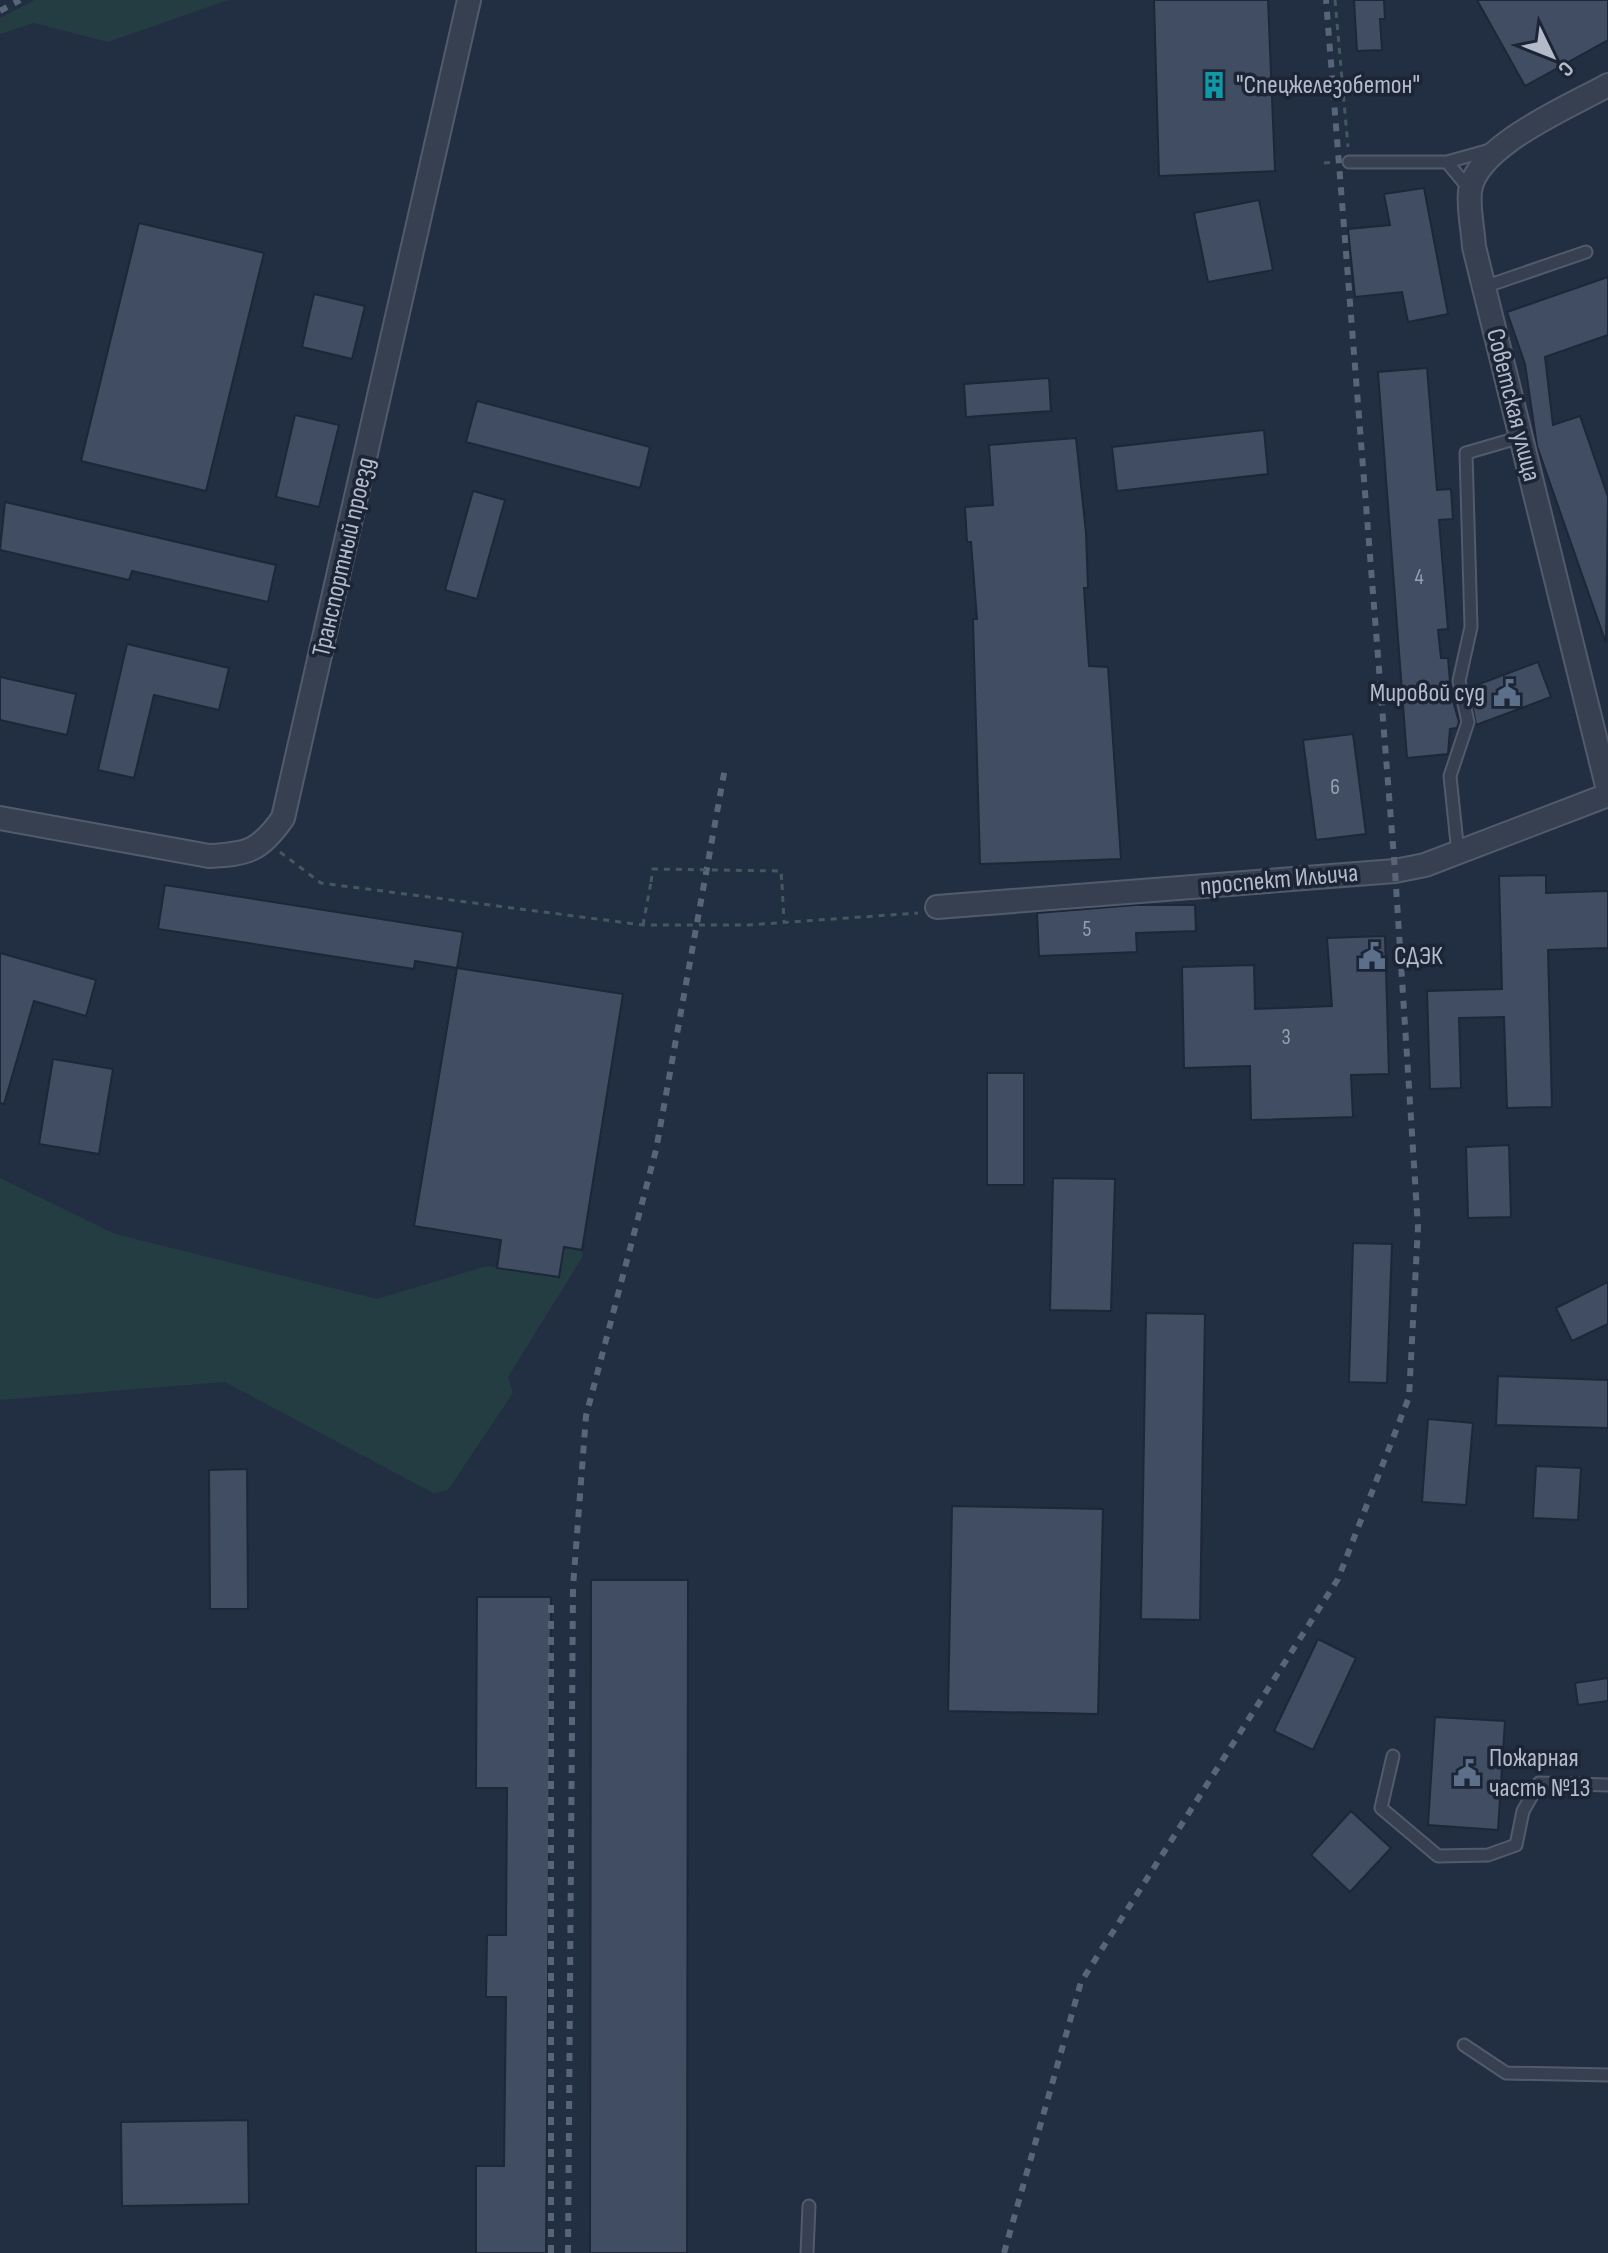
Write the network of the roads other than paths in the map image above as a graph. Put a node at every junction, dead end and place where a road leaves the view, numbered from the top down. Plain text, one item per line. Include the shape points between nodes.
1 (469, 0) edge
2 (1608, 85) edge
3 (1498, 148) junction
4 (1349, 162) road end
5 (1447, 162) junction
6 (1470, 190) junction
7 (1586, 252) dead end
8 (1484, 287) junction
9 (1521, 437) junction
10 (1608, 793) edge
11 (0, 818) edge
12 (1458, 853) junction
13 (937, 907) road end
14 (1393, 1756) dead end
15 (1608, 1785) edge
16 (1464, 2045) dead end
17 (1608, 2075) edge
18 (809, 2206) dead end
19 (807, 2253) edge

1 - 11 street, Транспортный проезд via 283,818 267,841 242,855 209,856
2 - 3 street
3 - 5 lane
3 - 6 street via 1479,169
4 - 5 lane
5 - 6 lane
6 - 8 street, Советская улица via 1474,247
7 - 8 lane
8 - 9 street, Советская улица
9 - 10 street, Советская улица
9 - 12 lane via 1466,453 1471,627 1459,681 1468,722 1450,776
10 - 12 street, проспект Ильича
12 - 13 street, проспект Ильича via 1395,871
14 - 15 lane via 1381,1808 1438,1856 1488,1855 1516,1845 1523,1811 1539,1783
16 - 17 lane via 1506,2073
18 - 19 lane

